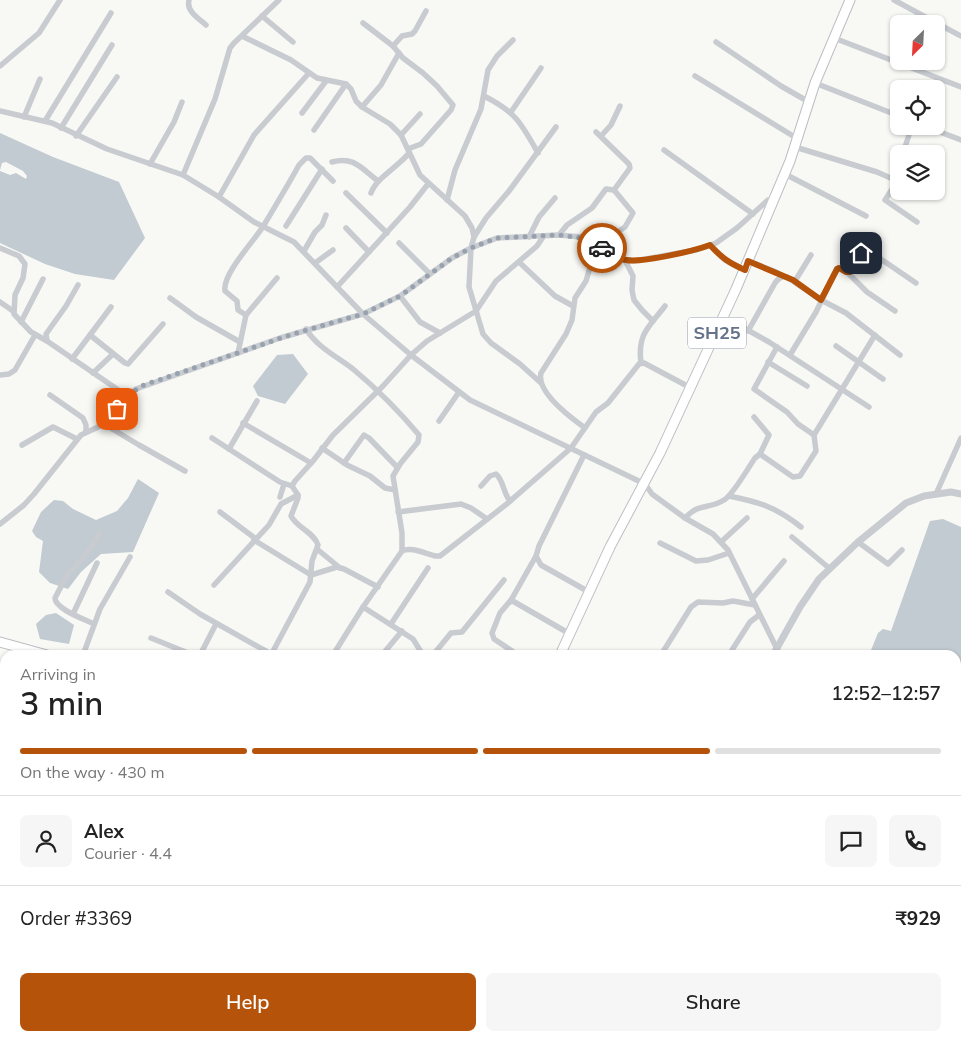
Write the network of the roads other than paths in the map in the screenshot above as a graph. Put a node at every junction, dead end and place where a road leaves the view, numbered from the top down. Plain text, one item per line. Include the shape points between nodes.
1 (60, 0) edge
2 (188, 0) edge
3 (278, 0) edge
4 (850, 0) edge
5 (894, 0) edge
6 (426, 11) dead end
7 (111, 13) dead end
8 (262, 16) junction
9 (363, 23) dead end
10 (206, 25) dead end
11 (242, 36) junction
12 (961, 36) edge
13 (834, 38) junction
14 (513, 40) dead end
15 (293, 42) dead end
16 (716, 42) dead end
17 (112, 45) dead end
18 (393, 46) junction
19 (399, 53) junction
20 (0, 66) edge
21 (541, 68) dead end
22 (309, 73) junction
23 (695, 76) dead end
24 (117, 77) dead end
25 (40, 79) dead end
26 (326, 81) junction
27 (815, 83) junction
28 (346, 84) junction
29 (961, 87) edge
30 (484, 96) junction
31 (182, 102) dead end
32 (809, 102) junction
33 (362, 106) junction
34 (620, 106) dead end
35 (0, 111) edge
36 (511, 112) junction
37 (890, 112) edge
38 (302, 113) dead end
39 (420, 114) dead end
40 (24, 117) junction
41 (46, 121) junction
42 (556, 127) dead end
43 (61, 128) junction
44 (314, 130) dead end
45 (596, 132) dead end
46 (401, 134) junction
47 (945, 134) edge
48 (76, 136) junction
49 (601, 136) junction
50 (961, 140) edge
51 (797, 143) junction
52 (664, 150) dead end
53 (408, 151) junction
54 (538, 153) junction
55 (332, 162) dead end
56 (150, 164) junction
57 (322, 169) junction
58 (183, 174) junction
59 (785, 174) junction
60 (333, 180) dead end
61 (378, 181) junction
62 (428, 184) junction
63 (614, 190) junction
64 (346, 193) dead end
65 (371, 193) dead end
66 (219, 197) junction
67 (555, 198) dead end
68 (447, 200) junction
69 (774, 201) junction
70 (753, 214) junction
71 (326, 215) dead end
72 (866, 216) dead end
73 (917, 222) dead end
74 (286, 226) dead end
75 (263, 227) junction
76 (346, 228) dead end
77 (387, 233) junction
78 (559, 235) junction
79 (610, 236) dead end
80 (474, 237) junction
81 (529, 237) junction
82 (542, 237) junction
83 (399, 243) dead end
84 (710, 245) junction
85 (0, 248) edge
86 (471, 248) junction
87 (604, 249) junction
88 (333, 250) dead end
89 (304, 251) junction
90 (369, 252) junction
91 (812, 255) dead end
92 (625, 260) junction
93 (518, 262) junction
94 (315, 263) junction
95 (746, 266) junction
96 (848, 273) junction
97 (430, 274) junction
98 (783, 276) junction
99 (277, 278) dead end
100 (43, 279) dead end
101 (795, 281) junction
102 (916, 283) dead end
103 (78, 284) dead end
104 (337, 287) junction
105 (400, 296) junction
106 (170, 298) dead end
107 (821, 300) junction
108 (0, 302) edge
109 (573, 306) junction
110 (665, 306) dead end
111 (111, 307) dead end
112 (13, 311) junction
113 (476, 311) junction
114 (895, 311) dead end
115 (363, 314) junction
116 (246, 315) junction
117 (724, 317) junction
118 (653, 321) junction
119 (21, 322) junction
120 (162, 324) dead end
121 (306, 329) junction
122 (748, 331) junction
123 (440, 333) junction
124 (90, 335) junction
125 (875, 335) junction
126 (36, 336) junction
127 (46, 341) junction
128 (240, 342) junction
129 (836, 346) dead end
130 (777, 347) junction
131 (238, 353) junction
132 (113, 354) junction
133 (790, 355) junction
134 (900, 355) dead end
135 (410, 356) junction
136 (72, 359) junction
137 (768, 362) junction
138 (641, 363) junction
139 (858, 363) junction
140 (92, 373) junction
141 (0, 375) edge
142 (883, 379) dead end
143 (541, 383) junction
144 (807, 386) dead end
145 (690, 388) junction
146 (842, 389) junction
147 (378, 391) junction
148 (459, 392) junction
149 (50, 395) dead end
150 (126, 396) junction
151 (258, 401) dead end
152 (869, 407) dead end
153 (754, 417) dead end
154 (439, 420) dead end
155 (243, 423) junction
156 (104, 424) junction
157 (585, 428) junction
158 (86, 432) junction
159 (814, 435) junction
160 (212, 438) dead end
161 (961, 438) edge
162 (77, 439) junction
163 (22, 445) dead end
164 (322, 448) junction
165 (571, 448) junction
166 (229, 449) junction
167 (760, 454) junction
168 (584, 455) junction
169 (311, 463) junction
170 (344, 463) junction
171 (397, 467) junction
172 (185, 470) dead end
173 (284, 484) junction
174 (645, 484) junction
175 (292, 486) junction
176 (481, 486) dead end
177 (395, 490) junction
178 (936, 494) junction
179 (961, 494) edge
180 (298, 495) junction
181 (729, 496) junction
182 (280, 497) dead end
183 (510, 501) junction
184 (220, 512) dead end
185 (398, 512) junction
186 (685, 518) junction
187 (747, 518) dead end
188 (487, 519) junction
189 (0, 524) edge
190 (801, 527) dead end
191 (100, 533) dead end
192 (792, 537) dead end
193 (255, 540) junction
194 (721, 542) junction
195 (858, 542) junction
196 (660, 543) dead end
197 (317, 549) junction
198 (902, 550) dead end
199 (402, 551) junction
200 (730, 553) junction
201 (536, 556) junction
202 (130, 557) dead end
203 (784, 561) dead end
204 (97, 563) dead end
205 (340, 568) junction
206 (428, 568) dead end
207 (829, 568) junction
208 (311, 575) junction
209 (504, 580) dead end
210 (214, 585) dead end
211 (378, 586) junction
212 (168, 592) dead end
213 (589, 592) junction
214 (511, 600) junction
215 (753, 602) junction
216 (363, 607) junction
217 (506, 608) dead end
218 (73, 614) junction
219 (759, 615) junction
220 (94, 624) junction
221 (216, 624) junction
222 (391, 624) junction
223 (402, 631) junction
224 (570, 634) junction
225 (151, 638) dead end
226 (0, 642) edge
227 (777, 648) joint
228 (29, 650) edge
229 (85, 650) edge
230 (173, 650) edge
231 (203, 650) edge
232 (262, 650) edge
233 (274, 650) edge
234 (336, 650) edge
235 (386, 650) edge
236 (421, 650) edge
237 (437, 650) edge
238 (510, 650) edge
239 (562, 650) edge
240 (666, 650) edge
241 (732, 650) dead end

1 - 20 street via 39,33
2 - 10 street via 189,10
3 - 8 street
4 - 13 main road, SH25
5 - 12 street
6 - 18 street via 415,31 402,36
7 - 41 street
8 - 11 street
8 - 15 street
9 - 18 street
11 - 22 street
11 - 58 street via 230,48 215,99
13 - 27 main road, SH25
13 - 29 street
14 - 30 street via 490,66
16 - 32 street
17 - 43 street
18 - 19 street
19 - 33 street via 381,85
19 - 53 street via 437,86 453,105 421,144
21 - 36 street
22 - 26 street
22 - 66 street via 254,135
23 - 51 street
24 - 48 street
25 - 40 street
26 - 28 street
26 - 38 street
27 - 32 main road, SH25
27 - 37 street
28 - 33 street
28 - 44 street
30 - 36 street
30 - 68 street via 455,170
31 - 56 street
32 - 51 main road, SH25
33 - 46 street
34 - 49 street via 611,125
35 - 40 street
36 - 54 street
39 - 46 street
40 - 41 street
41 - 43 street
42 - 54 street
43 - 48 street
45 - 49 street
46 - 53 street
47 - 50 street
48 - 56 street
49 - 63 street via 630,167
51 - 59 main road, SH25
51 - 73 street via 895,180 885,200
52 - 70 street
53 - 61 street via 397,167
53 - 62 street
54 - 80 street
55 - 61 street via 350,160
56 - 58 street
57 - 60 street
57 - 74 street
57 - 75 street via 308,157 302,162
58 - 66 street
59 - 69 main road, SH25
59 - 72 street
61 - 65 street
62 - 68 street
62 - 77 street
63 - 78 street via 606,189 592,208 567,225
63 - 79 street via 634,213 625,227
64 - 77 street
66 - 75 street
67 - 81 street via 539,217
68 - 80 street via 470,222
69 - 70 street via 768,200
69 - 95 main road, SH25
70 - 84 street
71 - 89 street
75 - 89 street
75 - 116 street via 236,263 225,286 225,291 237,301 236,308
76 - 90 street
77 - 90 street
78 - 82 street
78 - 87 street via 580,238
80 - 86 street
81 - 82 street
81 - 86 street via 497,238
82 - 93 street via 537,246
83 - 97 street
84 - 92 street via 676,254
84 - 95 street via 725,260
85 - 112 street via 19,256 24,264
86 - 97 street
86 - 113 street via 468,287
87 - 92 street
87 - 109 street via 592,264
88 - 94 street
89 - 94 street
90 - 104 street
91 - 101 street
92 - 118 street via 633,276 634,300
93 - 109 street via 555,296
93 - 113 street via 496,281
94 - 104 street
95 - 98 street
95 - 117 main road, SH25
96 - 102 street via 865,250
96 - 107 street via 837,269
96 - 114 street via 867,292
97 - 105 street
98 - 101 street
98 - 122 street via 775,283
99 - 116 street
100 - 119 street
101 - 107 street
103 - 127 street via 46,334
104 - 115 street
105 - 115 street
105 - 123 street via 420,322
106 - 128 street
107 - 125 street via 846,313
107 - 133 street
108 - 112 street
109 - 143 street via 569,327 542,373
110 - 118 street
111 - 124 street
112 - 119 street
113 - 123 street
113 - 143 street via 486,339
115 - 121 street
115 - 135 street
116 - 128 street
117 - 122 street
117 - 145 main road, SH25
118 - 138 street via 641,339
119 - 126 street
120 - 132 street via 128,364
121 - 131 street
121 - 147 street via 313,341
122 - 130 street
123 - 135 street
124 - 132 street
124 - 136 street
125 - 134 street
125 - 139 street
126 - 127 street
126 - 141 street via 15,370
127 - 136 street
128 - 131 street
129 - 139 street
130 - 133 street
130 - 137 street
131 - 150 street via 144,385
132 - 140 street
133 - 146 street
135 - 147 street
135 - 148 street
136 - 140 street
137 - 144 street
137 - 159 street via 755,386 756,392
138 - 145 street
138 - 157 street
139 - 142 street
139 - 146 street
140 - 150 street
143 - 157 street via 564,412
145 - 174 main road, SH25
146 - 152 street
146 - 159 street
147 - 164 street
147 - 171 street via 419,435 418,442
148 - 154 street
148 - 165 street via 478,405
149 - 158 street via 83,418
150 - 156 street
151 - 155 street
153 - 167 street via 770,435
155 - 166 street
155 - 169 street
156 - 158 street
156 - 172 street
157 - 165 street
158 - 162 street
159 - 167 street via 816,451 800,476 793,477
160 - 166 street
161 - 178 street
162 - 163 street via 53,427
162 - 189 street via 34,494
164 - 169 street
164 - 170 street
165 - 168 street
165 - 183 street
166 - 173 street
167 - 181 street
168 - 174 street
168 - 201 street
169 - 175 street
170 - 171 street via 364,435
170 - 177 street via 385,488
171 - 177 street via 393,476
173 - 175 street
173 - 182 street
174 - 186 street via 652,494
174 - 213 main road, SH25
175 - 180 street
176 - 183 street via 496,474
177 - 185 street
178 - 179 street
178 - 195 street via 906,503
180 - 193 street via 281,504
180 - 197 street via 291,516 317,541
181 - 186 street via 710,506 695,509
181 - 190 street via 760,502 785,514
183 - 188 street
184 - 193 street
185 - 188 street via 461,504
185 - 199 street
186 - 194 street
187 - 194 street
188 - 199 street via 440,556 406,549
191 - 218 street via 67,575 55,598 58,605
192 - 207 street
193 - 208 street
193 - 210 street
194 - 200 street
195 - 198 street via 888,564
195 - 207 street
196 - 200 street via 696,561
197 - 205 street
197 - 208 street
199 - 211 street
200 - 215 street
201 - 213 street via 541,565
201 - 214 street
202 - 220 street
203 - 215 street
204 - 218 street
205 - 208 street
205 - 211 street
206 - 222 street
207 - 227 street via 800,606
208 - 233 street
209 - 237 street via 462,632 451,633
211 - 216 street
212 - 221 street
213 - 224 main road, SH25
214 - 217 street
214 - 224 street
214 - 238 street via 500,613 492,633 494,639
215 - 219 street
215 - 240 street via 698,602 691,607
216 - 222 street
216 - 234 street
218 - 220 street
219 - 227 street
219 - 241 street via 750,622
220 - 229 street
221 - 231 street
221 - 232 street
222 - 223 street
223 - 235 street
223 - 236 street
224 - 239 main road, SH25
225 - 230 street
226 - 228 main road

